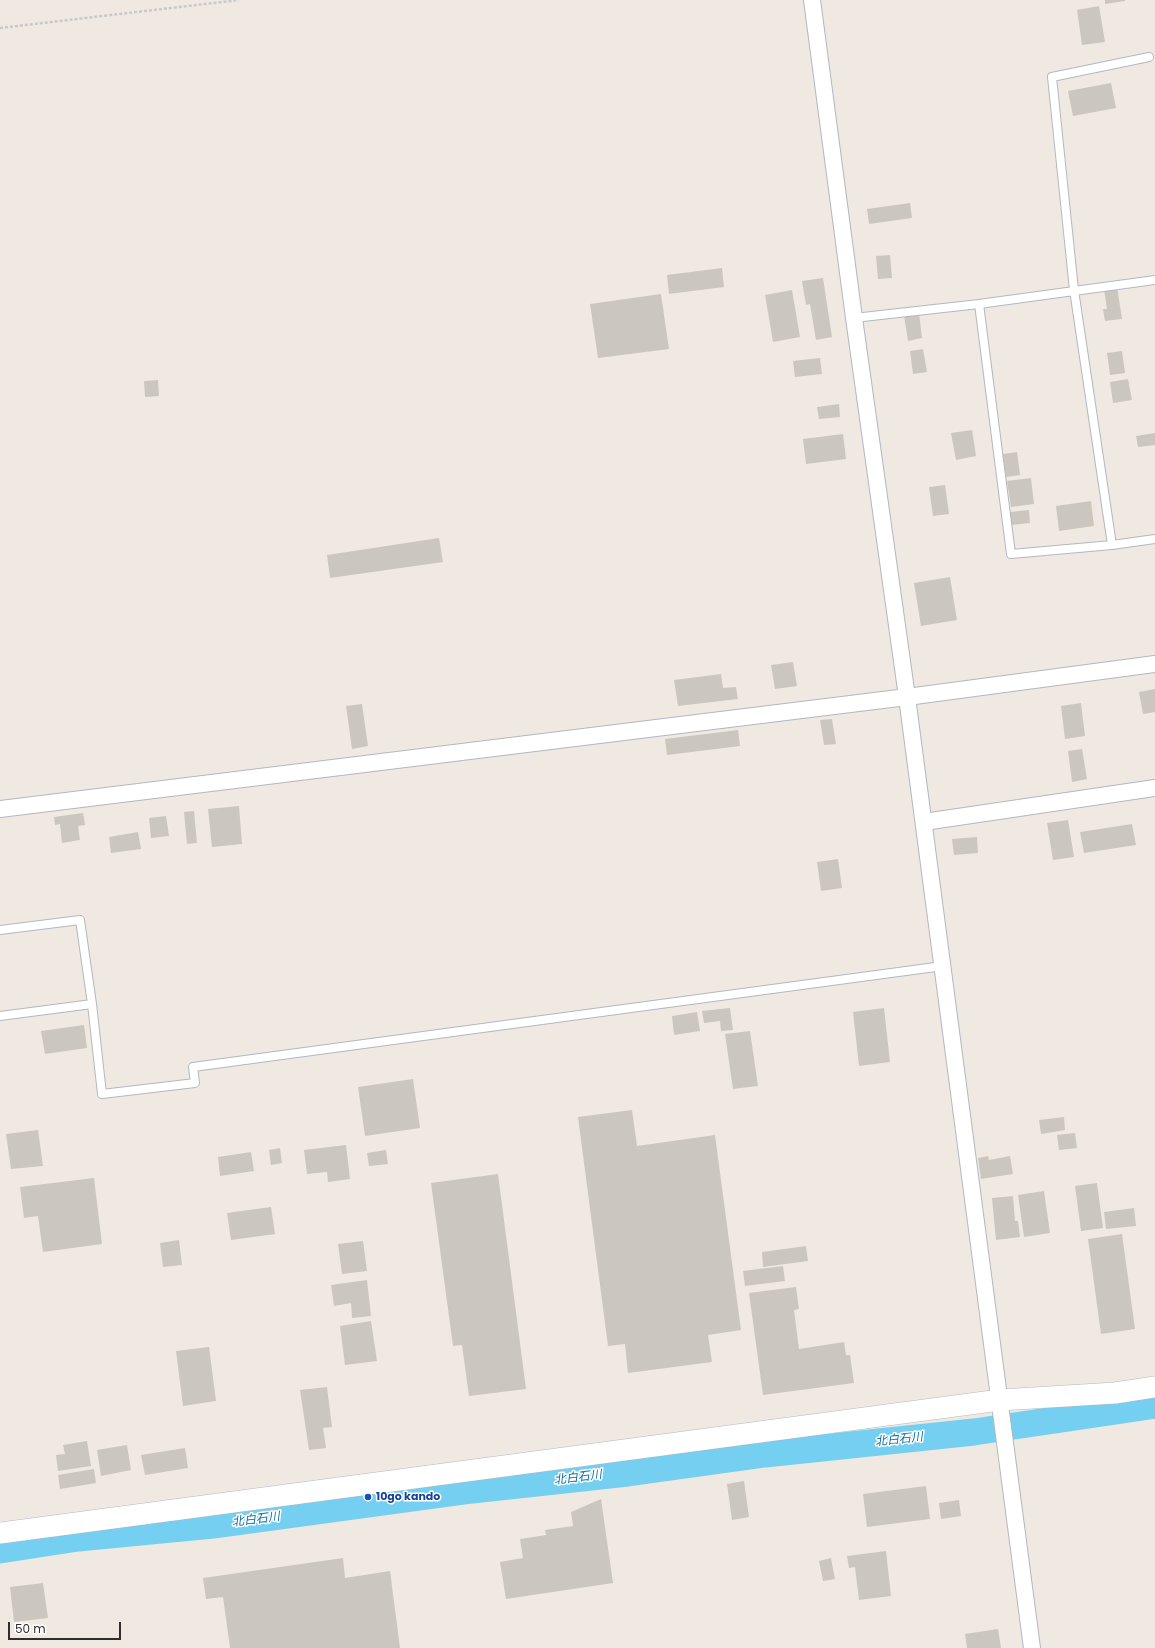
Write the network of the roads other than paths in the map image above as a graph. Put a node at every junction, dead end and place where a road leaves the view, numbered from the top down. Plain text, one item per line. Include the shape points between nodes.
1 (812, 0) edge
2 (1149, 57) dead end
3 (1155, 280) edge
4 (1074, 290) junction
5 (979, 304) junction
6 (854, 318) junction
7 (1155, 539) edge
8 (1112, 545) junction
9 (1155, 664) edge
10 (907, 697) junction
11 (1155, 788) edge
12 (0, 809) edge
13 (924, 822) junction
14 (0, 930) edge
15 (943, 966) junction
16 (92, 1004) junction
17 (0, 1016) edge
18 (1155, 1387) edge
19 (1001, 1406) junction
20 (0, 1533) edge
21 (1032, 1648) edge

1 - 6 street
2 - 4 lane via 1052,77
3 - 4 lane
4 - 5 lane
4 - 8 lane
5 - 6 lane
5 - 8 lane via 1011,554
6 - 10 street
7 - 8 lane
9 - 10 street
10 - 12 street
10 - 13 street
11 - 13 street
13 - 15 street
14 - 16 lane via 80,920
15 - 16 lane via 193,1067 195,1083 102,1094
15 - 19 street
16 - 17 lane
18 - 19 street
19 - 20 street
19 - 21 street

